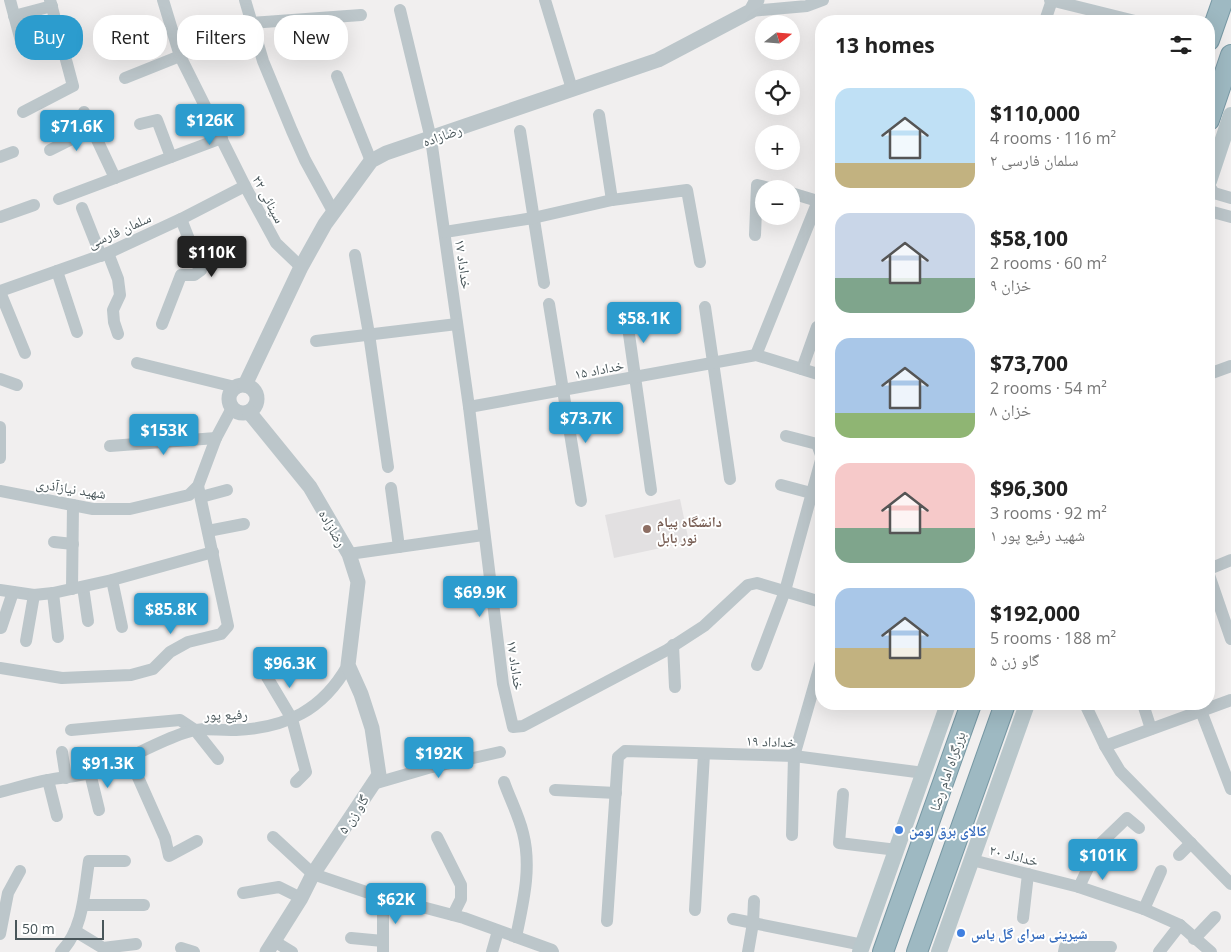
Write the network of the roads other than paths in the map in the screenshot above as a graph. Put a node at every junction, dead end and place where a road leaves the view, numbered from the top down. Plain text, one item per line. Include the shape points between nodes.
1 (10, 0) edge
2 (163, 0) edge
3 (245, 0) edge
4 (545, 0) edge
5 (823, 0) edge
6 (1051, 0) edge
7 (1223, 0) edge
8 (51, 3) edge
9 (754, 5) edge
10 (400, 10) dead end
11 (250, 15) edge
12 (361, 15) dead end
13 (1047, 15) edge
14 (1111, 15) edge
15 (14, 16) junction
16 (15, 20) edge
17 (264, 22) edge
18 (1215, 23) edge
19 (177, 46) edge
20 (1231, 55) edge
21 (177, 57) edge
22 (182, 60) edge
23 (263, 60) edge
24 (337, 76) dead end
25 (125, 78) dead end
26 (572, 89) junction
27 (23, 112) dead end
28 (84, 112) dead end
29 (598, 115) dead end
30 (1217, 115) edge
31 (140, 124) dead end
32 (92, 129) junction
33 (520, 130) dead end
34 (1215, 132) edge
35 (222, 138) junction
36 (431, 139) junction
37 (50, 150) dead end
38 (12, 152) dead end
39 (0, 157) edge
40 (171, 157) junction
41 (372, 161) junction
42 (115, 178) junction
43 (245, 186) junction
44 (1215, 193) edge
45 (800, 196) edge
46 (59, 198) dead end
47 (1231, 198) edge
48 (612, 200) junction
49 (815, 200) edge
50 (34, 205) dead end
51 (82, 208) dead end
52 (334, 213) junction
53 (815, 213) edge
54 (1215, 213) edge
55 (0, 217) edge
56 (1231, 217) edge
57 (532, 218) junction
58 (181, 219) junction
59 (755, 225) edge
60 (445, 232) junction
61 (755, 235) dead end
62 (104, 254) junction
63 (355, 255) dead end
64 (700, 262) dead end
65 (301, 267) junction
66 (57, 271) junction
67 (544, 283) dead end
68 (0, 292) edge
69 (549, 304) dead end
70 (705, 307) dead end
71 (626, 313) dead end
72 (162, 324) dead end
73 (457, 324) junction
74 (77, 332) dead end
75 (815, 333) edge
76 (118, 334) dead end
77 (369, 334) junction
78 (316, 340) dead end
79 (25, 353) dead end
80 (756, 355) junction
81 (137, 363) dead end
82 (713, 363) junction
83 (802, 369) junction
84 (1230, 369) edge
85 (815, 373) edge
86 (1215, 373) edge
87 (634, 377) junction
88 (0, 379) edge
89 (17, 384) dead end
90 (240, 386) junction
91 (564, 390) junction
92 (469, 407) junction
93 (232, 408) junction
94 (249, 412) junction
95 (0, 427) edge
96 (786, 436) dead end
97 (216, 438) junction
98 (815, 444) edge
99 (110, 446) dead end
100 (0, 458) edge
101 (388, 467) dead end
102 (730, 479) dead end
103 (815, 480) edge
104 (781, 485) dead end
105 (392, 488) dead end
106 (227, 490) dead end
107 (651, 490) dead end
108 (0, 491) edge
109 (200, 492) junction
110 (811, 493) junction
111 (581, 501) dead end
112 (73, 505) junction
113 (244, 524) dead end
114 (208, 531) junction
115 (483, 535) junction
116 (54, 542) dead end
117 (73, 544) junction
118 (399, 547) junction
119 (213, 552) junction
120 (348, 554) junction
121 (1231, 560) edge
122 (1215, 567) edge
123 (112, 580) junction
124 (77, 588) junction
125 (0, 590) edge
126 (785, 591) junction
127 (13, 592) junction
128 (1215, 592) edge
129 (53, 593) junction
130 (34, 595) junction
131 (815, 600) edge
132 (88, 621) dead end
133 (122, 627) dead end
134 (1, 628) edge
135 (58, 637) dead end
136 (1231, 639) edge
137 (26, 641) dead end
138 (674, 645) junction
139 (276, 659) dead end
140 (757, 664) dead end
141 (348, 665) junction
142 (0, 668) edge
143 (815, 683) edge
144 (675, 687) dead end
145 (1231, 700) edge
146 (1215, 705) edge
147 (946, 710) edge
148 (969, 710) edge
149 (1002, 710) edge
150 (1025, 710) edge
151 (1088, 710) edge
152 (1145, 710) edge
153 (1201, 710) joint
154 (292, 720) junction
155 (1151, 729) junction
156 (71, 730) dead end
157 (195, 730) junction
158 (1105, 746) junction
159 (62, 752) dead end
160 (500, 752) dead end
161 (704, 754) junction
162 (794, 756) junction
163 (129, 758) junction
164 (218, 758) dead end
165 (90, 773) junction
166 (924, 773) junction
167 (66, 778) junction
168 (48, 780) junction
169 (296, 782) dead end
170 (504, 782) dead end
171 (373, 784) junction
172 (555, 790) dead end
173 (1231, 790) edge
174 (0, 792) edge
175 (616, 793) junction
176 (844, 794) dead end
177 (994, 796) junction
178 (99, 810) dead end
179 (57, 816) dead end
180 (1139, 828) dead end
181 (792, 835) dead end
182 (273, 837) dead end
183 (437, 837) dead end
184 (957, 839) junction
185 (197, 841) dead end
186 (1191, 843) junction
187 (897, 850) junction
188 (1179, 854) dead end
189 (972, 860) junction
190 (124, 861) dead end
191 (20, 871) dead end
192 (1161, 871) dead end
193 (313, 874) junction
194 (1028, 874) junction
195 (1231, 884) edge
196 (1079, 887) junction
197 (243, 893) dead end
198 (383, 897) junction
199 (301, 898) junction
200 (754, 901) dead end
201 (83, 905) junction
202 (144, 905) dead end
203 (1144, 909) junction
204 (695, 910) dead end
205 (453, 915) junction
206 (1215, 917) dead end
207 (1023, 918) dead end
208 (733, 919) dead end
209 (607, 921) dead end
210 (753, 923) junction
211 (1180, 926) junction
212 (75, 931) junction
213 (498, 931) junction
214 (0, 934) edge
215 (516, 937) junction
216 (351, 938) dead end
217 (1194, 939) junction
218 (136, 944) dead end
219 (270, 947) edge
220 (382, 947) edge
221 (181, 948) dead end
222 (862, 948) edge
223 (1111, 948) dead end
224 (61, 952) edge
225 (194, 952) edge
226 (292, 952) edge
227 (492, 952) edge
228 (553, 952) edge
229 (748, 952) edge
230 (883, 952) edge
231 (917, 952) edge
232 (939, 952) edge
233 (1064, 952) edge
234 (1160, 952) edge
235 (1211, 952) edge

1 - 15 street
2 - 19 street, سینائی ۲۲
3 - 11 street
4 - 26 street
5 - 9 street via 807,6
6 - 13 street
6 - 14 street
7 - 18 highway
8 - 15 street
8 - 27 street via 73,86
9 - 26 street, رضازاده via 658,60
10 - 36 street, خداداد ۱۷
12 - 17 street
15 - 16 street
20 - 30 highway
21 - 25 street
22 - 35 street, سینائی ۲۲
23 - 52 street via 305,160
24 - 41 street
26 - 36 street, رضازاده
28 - 32 street
29 - 48 street
30 - 34 main road
31 - 40 street via 157,120
32 - 37 street
32 - 42 street
33 - 57 street
35 - 40 street
35 - 43 street, سینائی ۲۲
36 - 41 street, رضازاده via 386,153
36 - 60 street, خداداد ۱۷
38 - 39 street
40 - 42 street
41 - 52 street, رضازاده
42 - 46 street
43 - 58 street, سلمان فارسی
43 - 65 street, سینائی ۲۲ via 276,243
44 - 47 street
45 - 49 street
48 - 57 street
48 - 64 street via 687,190
50 - 55 street
51 - 62 street
52 - 65 street, رضازاده
53 - 80 street
54 - 56 street
57 - 60 street
57 - 67 street
58 - 62 street, سلمان فارسی
58 - 72 street via 201,270 194,275 181,275
59 - 61 street
60 - 73 street, خداداد ۱۷
62 - 66 street, سلمان فارسی
62 - 76 street via 118,279 120,295 113,310
63 - 77 street
65 - 90 street, رضازاده
66 - 68 street, سلمان فارسی
66 - 74 street
68 - 79 street
69 - 91 street
70 - 82 street
71 - 87 street
73 - 77 street
73 - 92 street, خداداد ۱۷
75 - 83 street
77 - 78 street
77 - 101 street
80 - 82 street, خداداد ۱۵
80 - 83 street, خداداد ۱۵
81 - 90 street
82 - 87 street, خداداد ۱۵
82 - 102 street
83 - 85 street, خداداد ۱۵
84 - 86 street
87 - 91 street, خداداد ۱۵
87 - 107 street
88 - 89 street
90 - 93 street via 228,397
90 - 94 street via 251,387 257,397 254,408
91 - 92 street, خداداد ۱۵
91 - 111 street
92 - 115 street, خداداد ۱۷
93 - 94 street via 240,413
93 - 97 street
94 - 120 street, رضازاده via 310,487
95 - 100 street
96 - 98 street
97 - 99 street
97 - 109 street
103 - 110 street
104 - 110 street
105 - 118 street
106 - 109 street, شهید نیازآذری
108 - 112 street, شهید نیازآذری
109 - 112 street, شهید نیازآذری via 130,509 93,509
109 - 114 street
110 - 126 street
112 - 117 street
113 - 114 street
114 - 119 street
115 - 118 street
115 - 138 street, خداداد ۱۷ via 503,684 513,727 523,726
116 - 117 street
117 - 124 street
118 - 120 street
119 - 123 street
119 - 142 street via 228,626 221,634 188,642 170,652 153,669 131,675 62,678
120 - 141 street, رضازاده via 358,582
121 - 122 street
123 - 124 street
123 - 133 street
124 - 129 street
124 - 132 street
125 - 127 street
126 - 131 street, خداداد ۱۷
126 - 138 street, خداداد ۱۷ via 757,583 748,585 704,626
126 - 140 street
127 - 130 street
127 - 134 street
128 - 136 street
129 - 130 street
129 - 135 street
130 - 137 street
138 - 144 street
139 - 154 street via 267,677
141 - 154 street, رفیع پور via 339,681 316,704
141 - 171 street, گاو زن ۵ via 362,694 372,728 378,775
143 - 162 street
145 - 146 street
147 - 166 main road
148 - 230 highway, بزرگراه امام رضا
149 - 184 highway
150 - 177 main road
151 - 158 street
152 - 155 street
153 - 155 street
153 - 173 street
154 - 157 street, رفیع پور via 267,728
154 - 169 street via 306,772
155 - 158 street
156 - 157 street via 180,720
157 - 163 street, رفیع پور
157 - 164 street
158 - 186 street via 1120,771
159 - 167 street
160 - 171 street
161 - 162 street, خداداد ۱۹
161 - 175 street, خداداد ۱۹ via 625,752 618,757
161 - 204 street
162 - 166 street, خداداد ۱۹
162 - 181 street
163 - 165 street, رفیع پور
163 - 185 street via 165,838 169,856
165 - 167 street, رفیع پور
165 - 178 street
166 - 187 main road
167 - 168 street, رفیع پور
168 - 174 street, رفیع پور
168 - 179 street
170 - 215 street via 523,832 527,856 526,885
171 - 193 street, گاو زن ۵
172 - 175 street
175 - 209 street
176 - 187 street via 839,844
177 - 184 main road
177 - 189 main road
180 - 196 street via 1127,818 1099,845
182 - 193 street
183 - 205 street via 461,885 461,899
184 - 231 highway
186 - 188 street
186 - 195 street
187 - 222 main road
189 - 194 street, خداداد ۲۰
189 - 232 main road
190 - 201 street via 89,860
191 - 214 street via 8,893
192 - 203 street
193 - 198 street
193 - 199 street, گاو زن ۵
194 - 196 street, خداداد ۲۰
194 - 207 street
196 - 203 street, خداداد ۲۰
197 - 199 street via 279,887
198 - 205 street
198 - 220 street
199 - 219 street, گاو زن ۵
200 - 210 street
201 - 202 street
201 - 212 street
203 - 211 street, خداداد ۲۰
205 - 213 street
206 - 217 street
208 - 210 street
210 - 222 street
210 - 229 street
211 - 217 street, خداداد ۲۰
211 - 234 street
212 - 218 street via 103,948
212 - 224 street
213 - 215 street
213 - 227 street
215 - 228 street
216 - 220 street
217 - 235 street, خداداد ۲۰
219 - 226 street
221 - 225 street
223 - 233 street via 1065,947

